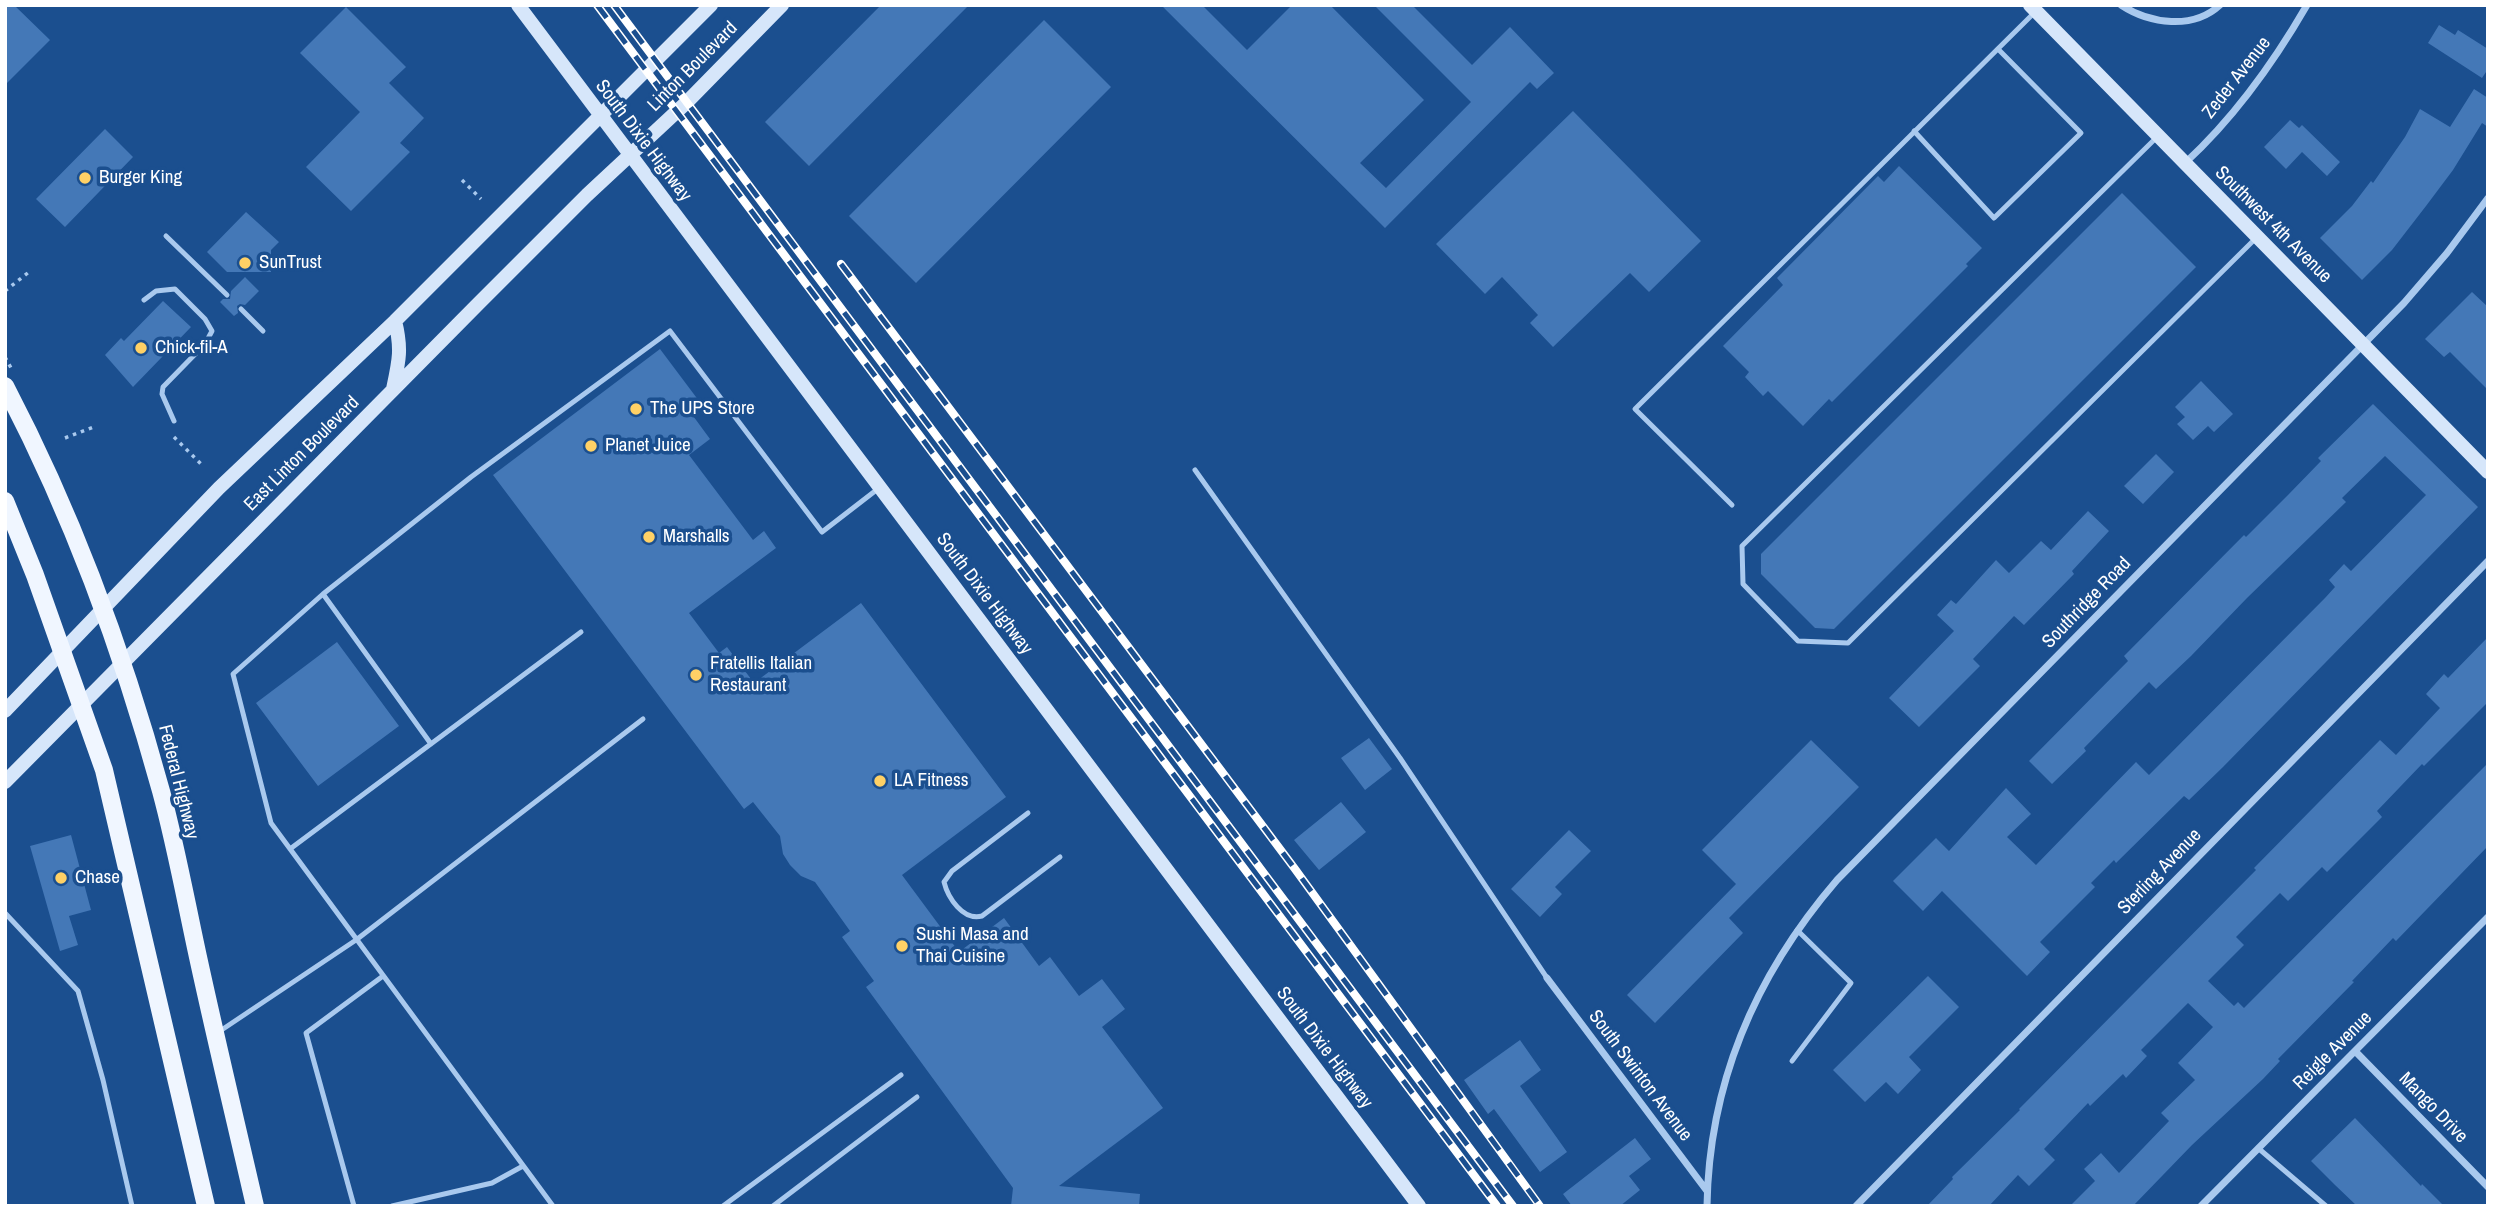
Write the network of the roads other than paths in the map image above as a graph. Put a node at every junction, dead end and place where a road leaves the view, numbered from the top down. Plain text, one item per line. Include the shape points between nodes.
1 (518, 5) edge
2 (711, 5) edge
3 (782, 5) edge
4 (2121, 5) edge
5 (2220, 5) edge
6 (2307, 5) edge
7 (2033, 8) edge
8 (1998, 49) junction
9 (601, 116) junction
10 (1914, 131) junction
11 (2158, 136) junction
12 (630, 155) junction
13 (2184, 163) junction
14 (2488, 198) edge
15 (166, 236) dead end
16 (2257, 237) junction
17 (227, 295) dead end
18 (144, 300) dead end
19 (241, 309) dead end
20 (395, 321) junction
21 (263, 331) dead end
22 (2363, 345) junction
23 (5, 386) edge
24 (393, 390) junction
25 (174, 421) dead end
26 (1195, 471) dead end
27 (2488, 472) edge
28 (880, 487) junction
29 (5, 502) edge
30 (1732, 505) dead end
31 (2488, 561) edge
32 (323, 594) junction
33 (103, 607) junction
34 (581, 632) dead end
35 (62, 650) junction
36 (122, 663) junction
37 (82, 705) junction
38 (5, 711) edge
39 (643, 719) dead end
40 (432, 744) junction
41 (5, 782) edge
42 (1028, 813) dead end
43 (290, 849) junction
44 (1060, 857) dead end
45 (5, 913) edge
46 (2488, 918) edge
47 (1797, 930) junction
48 (356, 940) junction
49 (383, 976) junction
50 (1546, 978) joint
51 (215, 1035) junction
52 (1736, 1048) joint
53 (2355, 1051) junction
54 (1791, 1061) dead end
55 (901, 1075) dead end
56 (917, 1097) dead end
57 (2258, 1148) junction
58 (523, 1166) junction
59 (2488, 1187) edge
60 (1707, 1192) junction
61 (132, 1206) edge
62 (206, 1206) edge
63 (255, 1206) edge
64 (354, 1206) edge
65 (392, 1206) edge
66 (552, 1206) edge
67 (723, 1206) edge
68 (773, 1206) edge
69 (1419, 1206) edge
70 (1707, 1206) edge
71 (1856, 1206) edge
72 (2201, 1206) edge
73 (2326, 1206) edge

1 - 9 main road, South Dixie Highway
2 - 9 main road, Linton Boulevard
3 - 12 main road, Linton Boulevard
4 - 5 street via 2155,21 2189,21
6 - 13 street, Zeder Avenue via 2288,39 2235,110
7 - 8 lane
7 - 11 main road, Southwest 4th Avenue
8 - 10 lane
8 - 10 lane via 2081,133 1994,218
9 - 12 main road, South Dixie Highway
9 - 20 main road, East Linton Boulevard
10 - 30 lane via 1635,409
11 - 13 main road, Southwest 4th Avenue
11 - 16 lane via 1742,546 1743,584 1798,641 1848,643
12 - 24 main road, East Linton Boulevard
12 - 28 main road, South Dixie Highway
13 - 16 main road, Southwest 4th Avenue
14 - 22 street, Southridge Road via 2447,253
15 - 17 lane
16 - 22 main road, Southwest 4th Avenue
18 - 25 lane via 156,291 175,289 212,331 163,387
19 - 21 lane
20 - 24 main road via 400,342
20 - 33 main road, East Linton Boulevard via 219,488
22 - 27 main road, Southwest 4th Avenue
22 - 47 street, Southridge Road via 1837,880
23 - 33 main road, Federal Highway
24 - 36 main road, East Linton Boulevard
26 - 50 lane via 1400,758
28 - 32 lane via 822,531 670,331 471,477
28 - 69 main road, South Dixie Highway
29 - 35 main road
31 - 71 street, Sterling Avenue
32 - 40 lane
32 - 43 lane via 233,674 271,823
33 - 35 main road, East Linton Boulevard
33 - 36 main road, Federal Highway
34 - 40 lane
35 - 37 main road
35 - 38 main road, East Linton Boulevard
36 - 37 main road, East Linton Boulevard
36 - 51 main road, Federal Highway via 162,795
37 - 41 main road, East Linton Boulevard
37 - 62 main road via 104,770
39 - 48 lane
40 - 43 lane
42 - 44 lane via 952,871 944,882 946,891 965,915 982,916
43 - 48 lane
45 - 61 lane via 78,991
46 - 53 street, Reigle Avenue
47 - 52 street, Southridge Road via 1763,984
47 - 54 lane via 1851,983
48 - 49 lane
48 - 51 lane
49 - 58 lane
49 - 64 lane via 306,1033
50 - 60 street, South Swinton Avenue
51 - 63 main road, Federal Highway
52 - 60 street, South Swinton Avenue via 1715,1122
53 - 57 street, Reigle Avenue
53 - 59 street, Mango Drive
55 - 67 lane
56 - 68 lane
57 - 72 street, Reigle Avenue
57 - 73 lane
58 - 65 lane via 492,1183
58 - 66 lane
60 - 70 street, South Swinton Avenue

